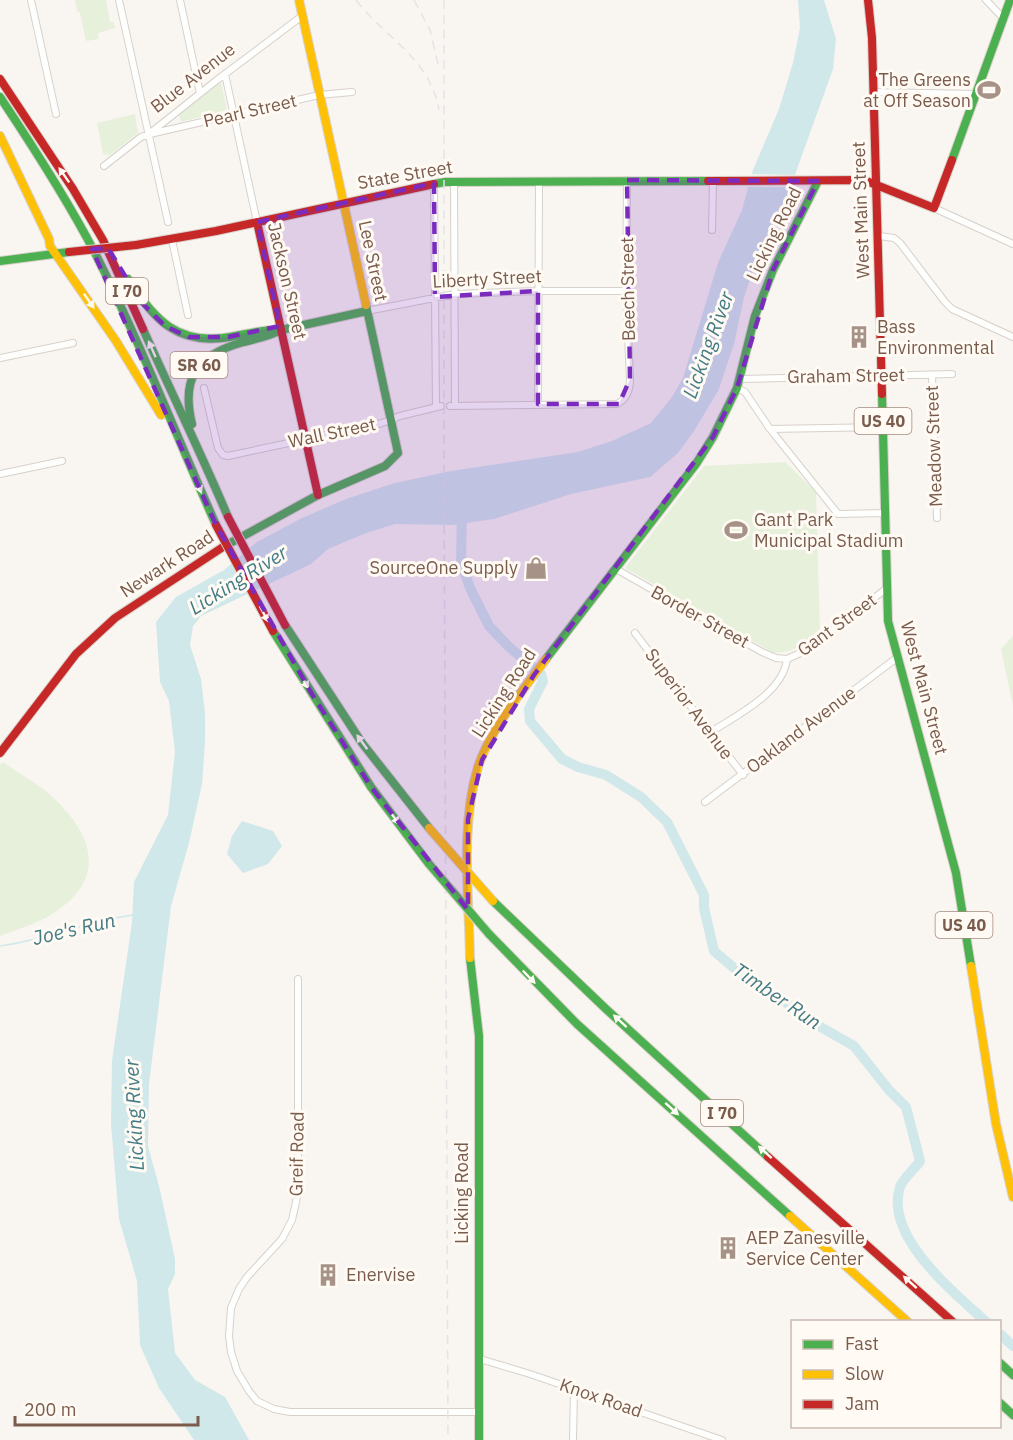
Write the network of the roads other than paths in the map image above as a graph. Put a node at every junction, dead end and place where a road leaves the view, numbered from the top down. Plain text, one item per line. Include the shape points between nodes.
1 (31, 0) edge
2 (119, 0) edge
3 (180, 0) edge
4 (298, 0) edge
5 (868, 0) edge
6 (986, 0) edge
7 (1010, 0) edge
8 (302, 16) junction
9 (1003, 18) junction
10 (225, 74) junction
11 (0, 79) edge
12 (352, 92) dead end
13 (200, 93) junction
14 (874, 93) junction
15 (976, 94) junction
16 (319, 95) junction
17 (0, 97) edge
18 (56, 114) dead end
19 (234, 114) junction
20 (148, 134) junction
21 (0, 136) edge
22 (104, 166) dead end
23 (627, 180) junction
24 (454, 181) junction
25 (713, 181) junction
26 (814, 181) junction
27 (539, 182) junction
28 (434, 183) junction
29 (878, 184) junction
30 (343, 202) junction
31 (934, 208) junction
32 (168, 222) dead end
33 (257, 222) junction
34 (712, 230) dead end
35 (879, 236) junction
36 (103, 240) junction
37 (172, 240) junction
38 (1013, 244) edge
39 (56, 253) junction
40 (0, 261) edge
41 (538, 291) junction
42 (626, 291) junction
43 (455, 294) junction
44 (435, 297) junction
45 (367, 311) junction
46 (188, 315) dead end
47 (281, 330) junction
48 (1013, 337) edge
49 (73, 343) dead end
50 (0, 358) edge
51 (952, 374) dead end
52 (882, 375) junction
53 (932, 375) junction
54 (740, 379) junction
55 (204, 388) dead end
56 (737, 388) junction
57 (538, 404) junction
58 (391, 419) junction
59 (883, 427) junction
60 (770, 429) junction
61 (305, 439) junction
62 (200, 450) junction
63 (395, 458) joint
64 (62, 461) dead end
65 (188, 461) junction
66 (0, 474) edge
67 (318, 495) junction
68 (885, 513) junction
69 (937, 518) dead end
70 (616, 569) junction
71 (887, 588) junction
72 (635, 633) dead end
73 (898, 657) junction
74 (787, 659) junction
75 (711, 732) junction
76 (0, 753) edge
77 (743, 775) junction
78 (705, 802) dead end
79 (298, 979) dead end
80 (1013, 1197) edge
81 (906, 1320) edge
82 (952, 1320) edge
83 (480, 1359) junction
84 (1001, 1365) edge
85 (1013, 1375) edge
86 (574, 1388) junction
87 (1001, 1405) edge
88 (478, 1412) junction
89 (1013, 1415) edge
90 (700, 1436) edge
91 (478, 1440) edge
92 (573, 1440) edge
93 (722, 1440) edge

1 - 18 street
2 - 20 street
3 - 13 street
4 - 8 main road, Lee Street
5 - 14 main road, West Main Street / US 40
6 - 9 street
7 - 9 main road
8 - 10 street, Blue Avenue
8 - 16 main road, Lee Street
9 - 15 main road
10 - 13 street, Blue Avenue
10 - 19 street, Jackson Street
36 -> 11 main road, I 70
12 - 16 street, Pearl Street
13 - 20 street, Blue Avenue
14 - 15 street
14 - 29 main road, West Main Street / US 40
15 - 31 main road
16 - 19 street, Pearl Street
16 - 30 main road, Lee Street
17 - 65 main road, I 70 via 63,195 107,278
19 - 20 street, Pearl Street
19 - 33 street, Jackson Street
20 - 22 street, Blue Avenue
20 - 32 street
21 - 39 main road
23 - 25 main road, State Street
23 - 27 main road, State Street
23 - 42 street, Beech Street
24 - 27 main road, State Street
24 - 28 main road, State Street
24 - 43 street
25 - 26 main road, State Street
25 - 34 street
26 - 29 main road, State Street via 864,180
26 - 54 main road, Licking Road via 755,316
27 - 41 street
28 - 30 main road, State Street
28 - 44 street
29 - 31 main road, State Street
29 - 35 main road, West Main Street / US 40
30 - 33 main road, State Street
30 - 45 main road, Lee Street
31 - 38 street
33 - 37 main road, State Street
33 - 47 main road, Jackson Street
35 - 48 street via 900,243 952,309
35 - 52 main road, West Main Street / US 40
36 - 47 main road via 141,302 176,332 214,339
62 -> 36 main road, I 70
37 - 39 main road, State Street, bridge
37 - 46 street
39 - 40 main road, State Street
39 -> 65 main road via 145,386
41 - 42 street, Liberty Street
41 - 43 street, Liberty Street
41 - 57 street
42 - 57 street, Beech Street via 630,379 626,397 617,404
43 - 44 street, Liberty Street
43 - 57 street via 453,406
44 - 45 street, Liberty Street
44 - 58 street, Wall Street via 438,407
45 - 47 main road, Liberty Street
45 - 58 main road, Lee Street
47 - 61 main road, Jackson Street
47 - 62 main road, SR 60 via 223,348 194,371 186,393
49 - 50 street
51 - 53 street, Graham Street
52 - 53 street, Graham Street
52 - 54 street, Graham Street
52 - 59 main road, West Main Street / US 40
53 - 69 street, Meadow Street
54 - 56 main road, Licking Road
55 - 61 street, Wall Street via 223,455
56 - 60 street via 745,392
56 - 70 main road, Licking Road via 696,464
58 - 61 street, Wall Street
58 - 63 main road, Lee Street via 398,453
59 - 60 street
59 - 68 main road, West Main Street / US 40
60 - 68 street via 838,514
61 - 67 main road, Jackson Street
82 -> 62 main road, I 70, bridge via 545,952 493,901 429,828 362,743 285,626 228,517
63 - 67 main road, Newark Road
64 - 66 street
65 -> 81 main road, I 70, bridge via 216,525 273,632 360,769 429,864 489,934 577,1024
67 - 76 main road, Newark Road via 206,557 100,629
68 - 71 main road, West Main Street / US 40
70 - 74 street, Border Street via 762,652
70 - 83 main road, Licking Road via 495,732 479,765 473,789 468,819 468,939 479,1036
71 - 73 main road, West Main Street / US 40 via 888,621
71 - 74 street, Gant Street via 807,650
72 - 75 street, Superior Avenue
73 - 77 street, Oakland Avenue
73 - 80 main road, West Main Street / US 40 via 956,873 996,1124
74 - 75 street, Gant Street via 783,676 771,691
75 - 77 street, Superior Avenue
77 - 78 street, Oakland Avenue
79 - 88 street, Greif Road via 298,1193 292,1220 282,1239 247,1277 231,1308 229,1336 237,1371 257,1401 274,1409 314,1413
83 - 86 street, Knox Road
83 - 88 main road, Licking Road
84 - 85 main road
86 - 90 street, Knox Road
86 - 92 street
87 - 89 main road
88 - 91 main road, Licking Road
90 - 93 street, Knox Road

